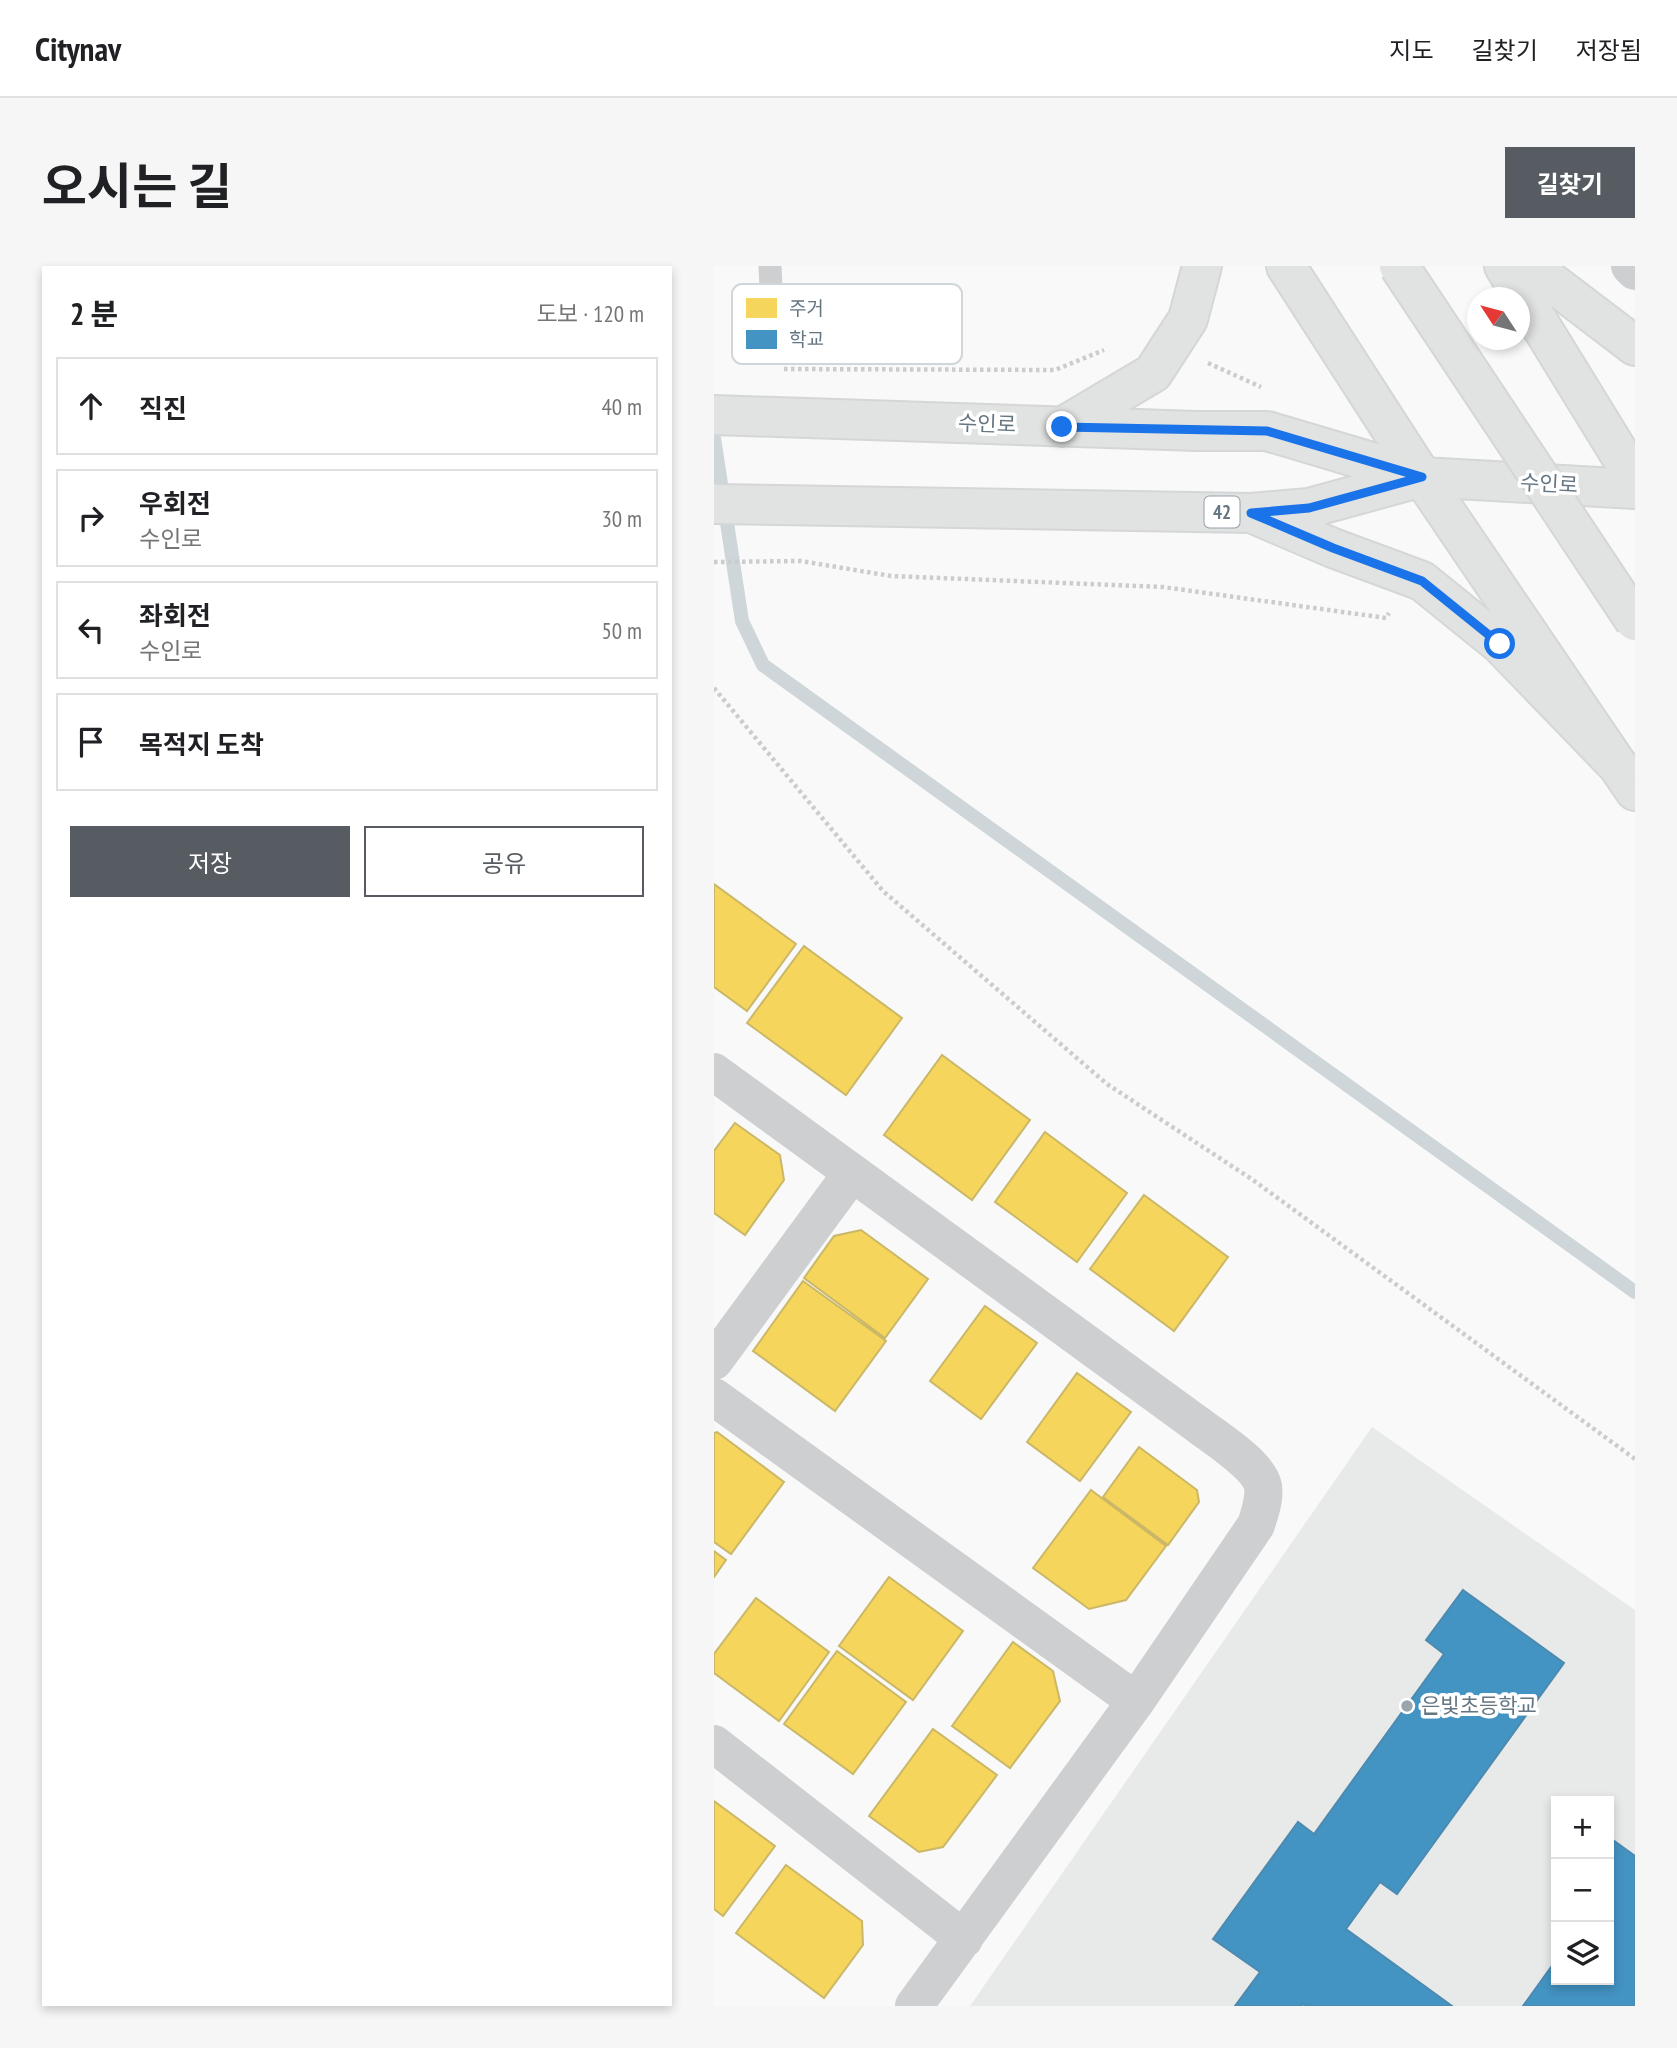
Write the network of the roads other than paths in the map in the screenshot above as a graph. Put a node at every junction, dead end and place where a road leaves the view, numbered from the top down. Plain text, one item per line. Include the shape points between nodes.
1 (770, 266) edge
2 (1202, 266) edge
3 (1286, 266) edge
4 (1399, 266) edge
5 (1504, 266) edge
6 (1530, 266) edge
7 (1629, 266) edge
8 (1635, 271) edge
9 (771, 284) edge
10 (1635, 346) edge
11 (714, 415) edge
12 (1062, 427) junction
13 (1422, 477) junction
14 (1635, 479) edge
15 (1635, 489) edge
16 (714, 505) edge
17 (1251, 513) junction
18 (1635, 621) edge
19 (1627, 779) edge
20 (714, 1072) edge
21 (852, 1173) junction
22 (714, 1361) edge
23 (714, 1397) edge
24 (1136, 1701) junction
25 (714, 1744) edge
26 (964, 1939) junction
27 (914, 2006) edge

1 - 9 lane
2 - 12 main road via 1188,319 1153,373
3 - 13 main road
4 - 18 main road, bridge
5 - 14 main road
6 - 10 main road
7 - 8 street
11 - 12 main road, 수인로 / 42
12 - 13 main road, 수인로 / 42 via 1267,431
13 - 15 main road, 수인로 / 42
13 - 17 main road, 수인로 / 42 via 1309,508
13 - 19 main road
16 - 17 main road, 수인로 / 42
17 - 19 main road via 1422,581 1500,644
20 - 21 street
21 - 22 street
21 - 24 street via 1197,1424 1253,1468 1262,1484 1263,1504 1256,1525
23 - 24 street
24 - 26 street
25 - 26 street
26 - 27 street

